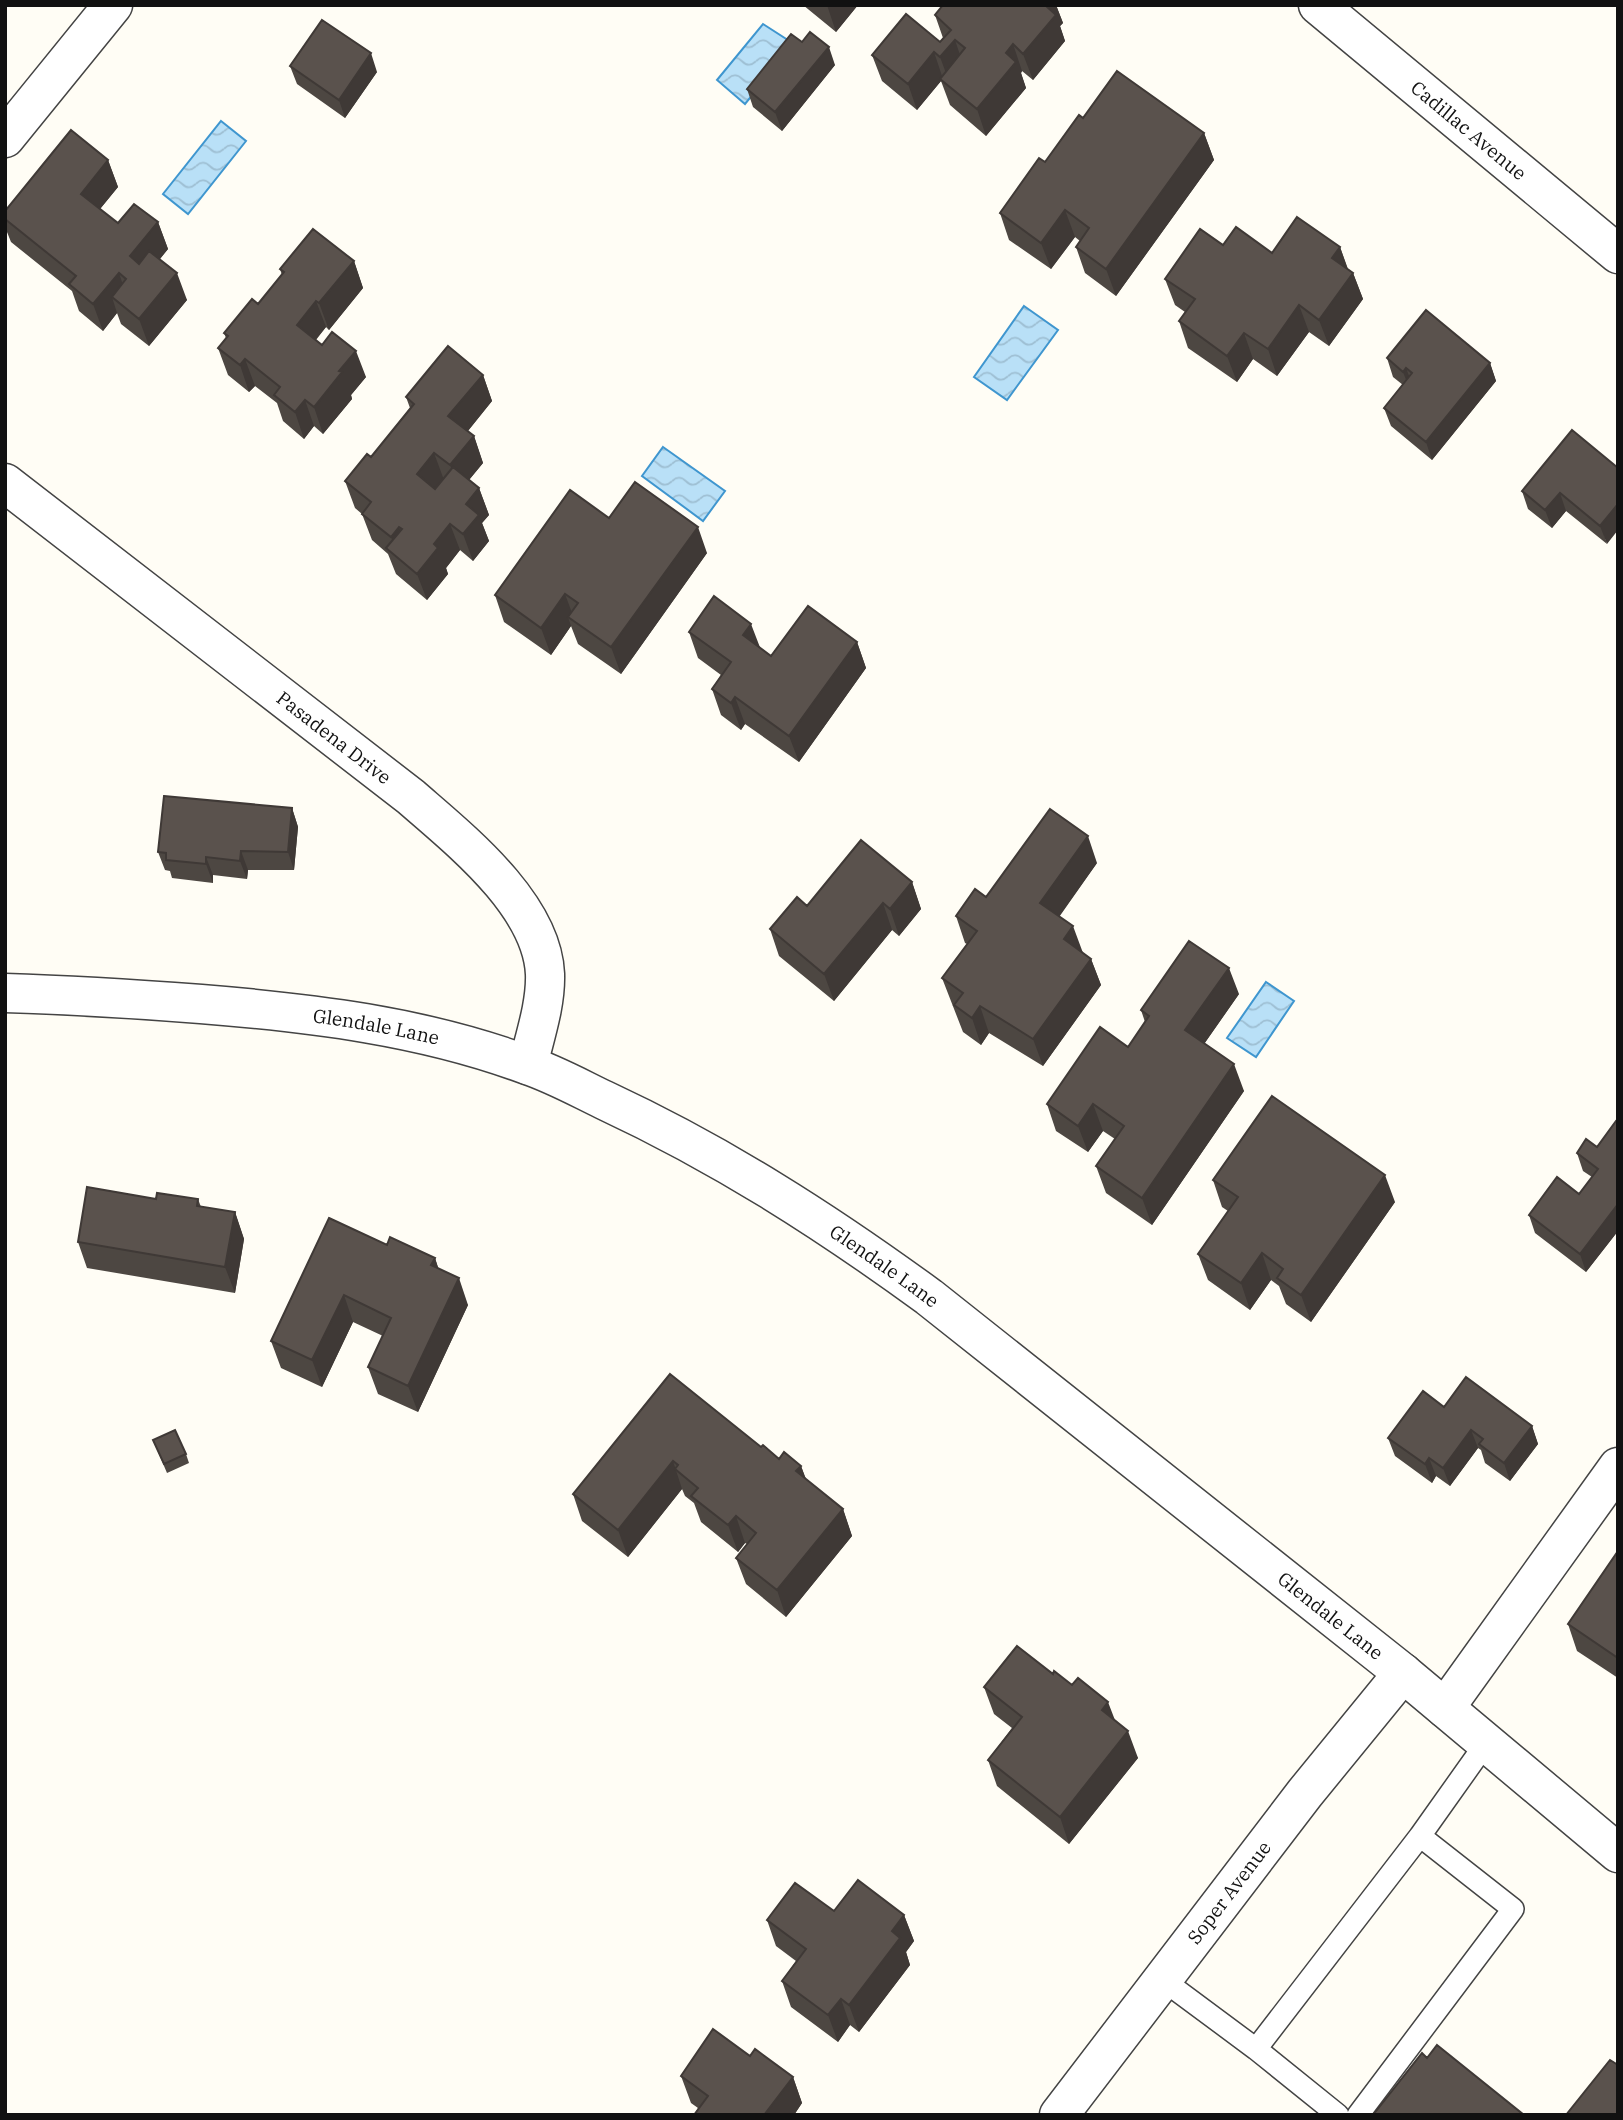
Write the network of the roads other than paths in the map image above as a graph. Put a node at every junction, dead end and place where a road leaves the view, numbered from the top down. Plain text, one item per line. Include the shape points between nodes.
1 (113, 5) edge
2 (1318, 5) edge
3 (5, 138) edge
4 (1618, 254) edge
5 (5, 483) edge
6 (5, 993) edge
7 (528, 1065) junction
8 (1618, 1467) edge
9 (1403, 1673) junction
10 (1445, 1708) junction
11 (1486, 1743) junction
12 (1420, 1836) junction
13 (1618, 1853) edge
14 (1163, 1980) junction
15 (1256, 2049) junction
16 (1059, 2115) edge
17 (1338, 2115) edge
18 (1359, 2115) edge

1 - 3 street
2 - 4 street, Cadillac Avenue
5 - 7 street, Pasadena Drive via 411,797 472,851 522,910 540,950 545,973 543,997
6 - 7 street, Glendale Lane via 327,1015 401,1028
7 - 9 street, Glendale Lane via 702,1147 862,1248
8 - 10 street
9 - 10 street, Glendale Lane
9 - 14 street, Soper Avenue
10 - 11 street, Glendale Lane
11 - 12 lane
11 - 13 street, Glendale Lane
12 - 15 lane
12 - 18 lane via 1513,1909
14 - 15 lane
14 - 16 street, Soper Avenue
15 - 17 lane

